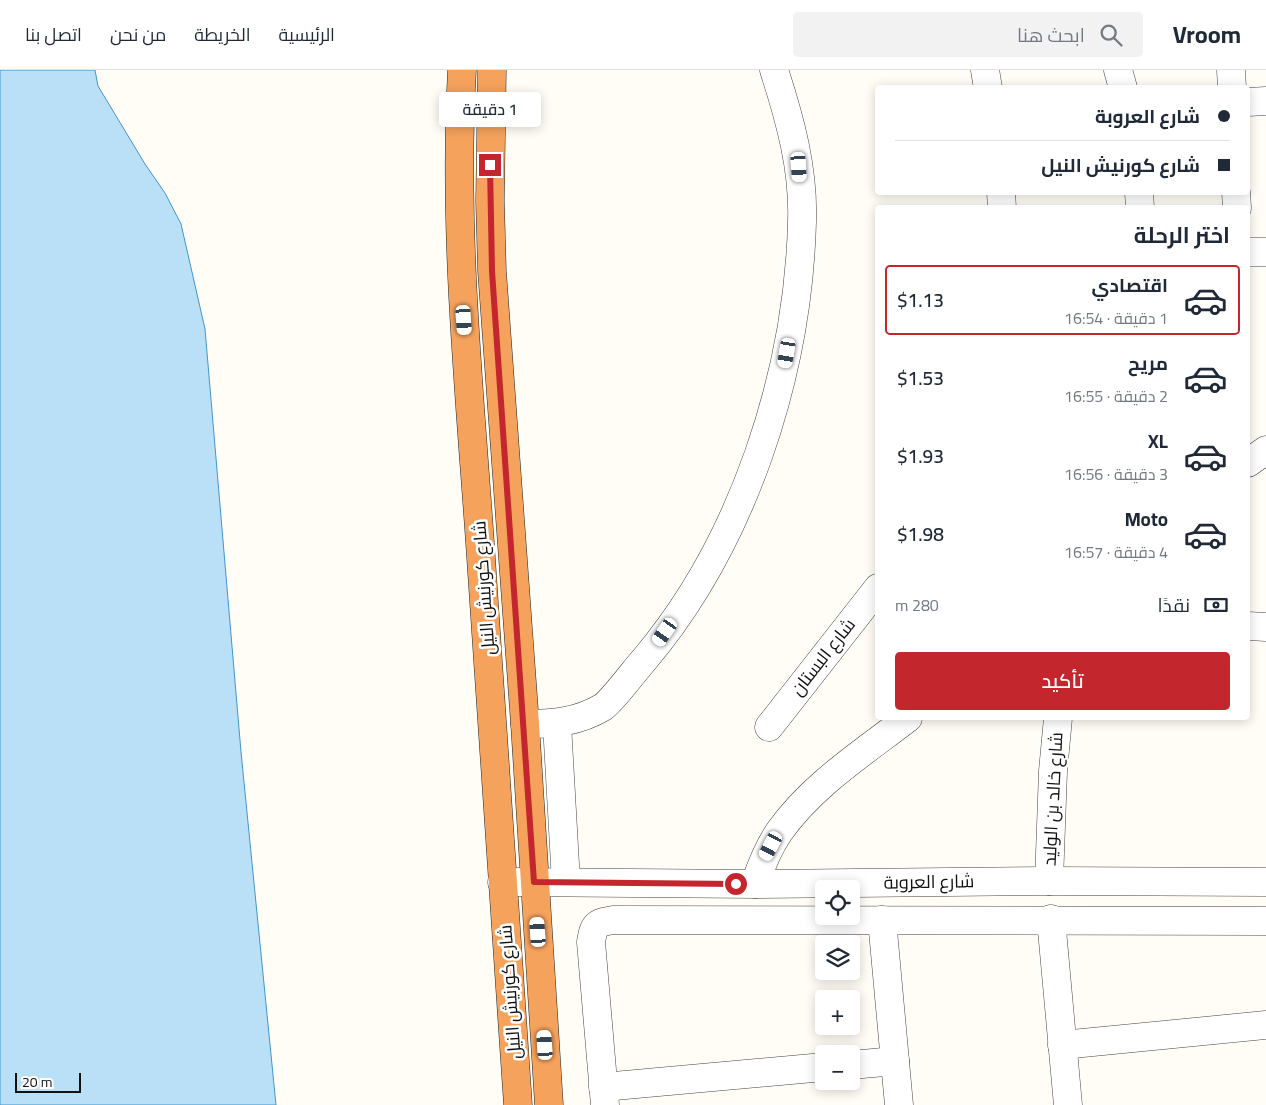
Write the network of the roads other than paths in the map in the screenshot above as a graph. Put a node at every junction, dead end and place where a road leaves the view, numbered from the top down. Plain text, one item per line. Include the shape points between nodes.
1 (462, 70) edge
2 (492, 70) edge
3 (774, 70) edge
4 (985, 70) edge
5 (1118, 70) edge
6 (1230, 70) edge
7 (988, 85) edge
8 (1122, 85) edge
9 (1232, 85) edge
10 (1250, 102) edge
11 (1266, 102) edge
12 (1250, 252) edge
13 (1266, 252) edge
14 (1266, 450) edge
15 (1250, 462) edge
16 (875, 592) edge
17 (1250, 626) edge
18 (1266, 627) edge
19 (905, 720) edge
20 (1058, 720) edge
21 (525, 724) junction
22 (557, 724) junction
23 (769, 726) dead end
24 (1049, 881) junction
25 (502, 882) junction
26 (534, 882) junction
27 (566, 882) junction
28 (1266, 882) edge
29 (754, 884) junction
30 (1051, 919) junction
31 (882, 920) junction
32 (1266, 920) edge
33 (1266, 1025) edge
34 (1062, 1045) junction
35 (895, 1061) junction
36 (860, 1064) edge
37 (815, 1068) edge
38 (604, 1096) edge
39 (518, 1105) edge
40 (549, 1105) edge
41 (899, 1105) edge
42 (1068, 1105) edge

1 - 25 highway, شارع كورنيش النيل via 463,300
2 - 21 highway, شارع كورنيش النيل via 492,271
3 - 22 street via 788,114 799,167 803,220 797,297 784,372 762,445 734,516 698,584 654,647 605,706 582,718
4 - 7 street
5 - 8 street
6 - 9 street
10 - 11 street
12 - 13 street
14 - 15 street
16 - 23 street, شارع البستان
17 - 18 street
19 - 29 street via 794,811 764,858
20 - 24 street, شارع خالد بن الوليد via 1052,780
21 - 22 street
21 - 26 highway, شارع كورنيش النيل
22 - 27 street
24 - 28 street, شارع العروبة
24 - 29 street, شارع العروبة
25 - 26 street, شارع العروبة
25 - 39 highway, شارع كورنيش النيل
26 - 27 street, شارع العروبة
26 - 40 highway, شارع كورنيش النيل
27 - 29 street, شارع العروبة
30 - 31 street
30 - 32 street
30 - 34 street
31 - 35 street
31 - 38 street via 600,922 593,929 591,942
33 - 34 street
34 - 42 street
35 - 36 street
35 - 41 street
37 - 38 street

